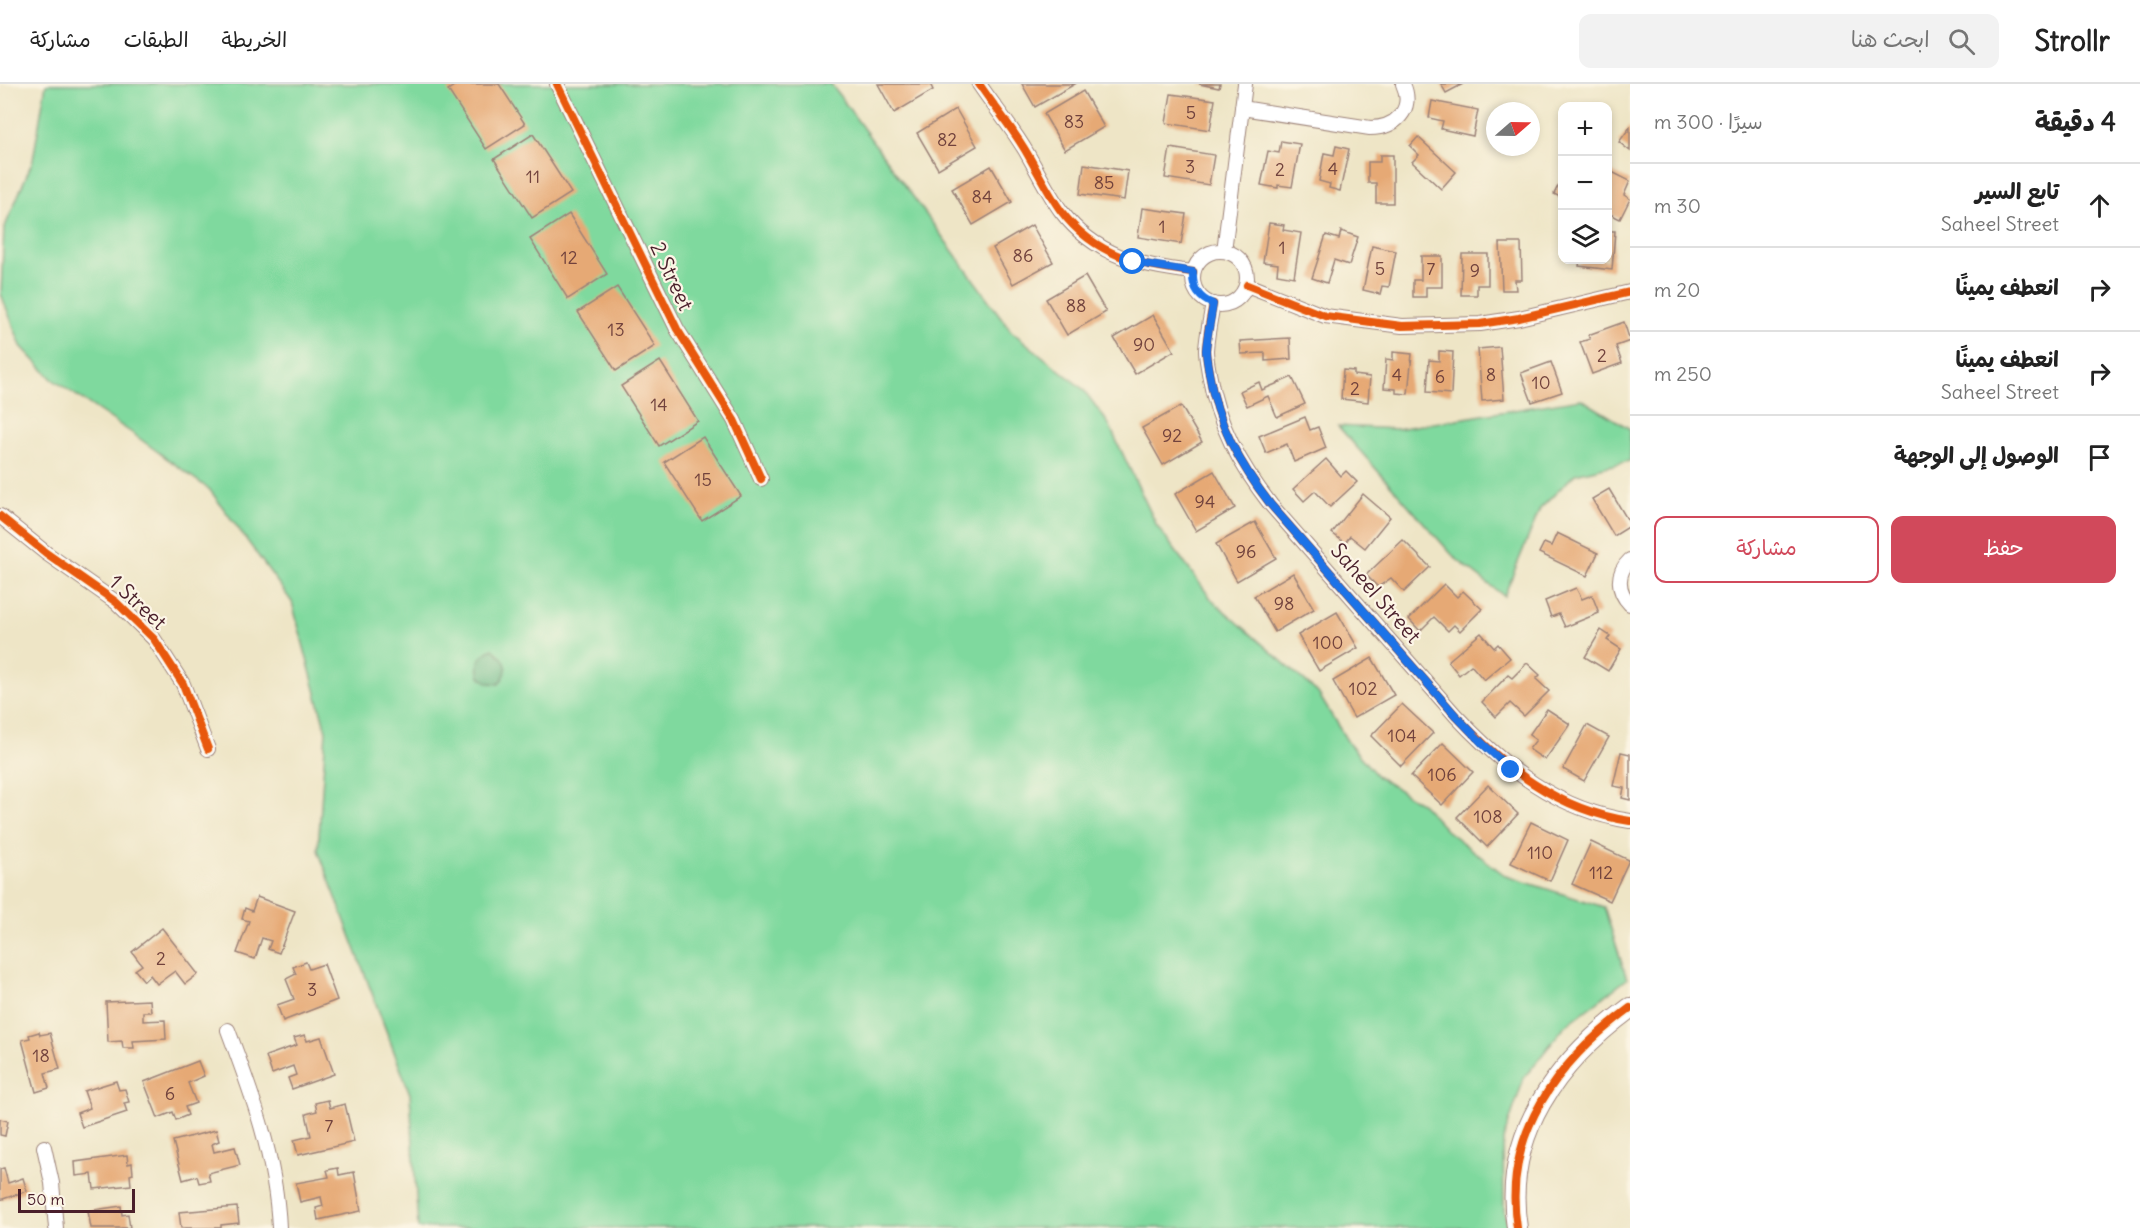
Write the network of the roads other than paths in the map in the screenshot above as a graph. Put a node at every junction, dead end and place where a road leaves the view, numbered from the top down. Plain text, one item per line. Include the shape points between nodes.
1 (557, 84) edge
2 (979, 84) edge
3 (1245, 84) edge
4 (1403, 84) edge
5 (1242, 108) junction
6 (1224, 250) junction
7 (1193, 272) junction
8 (1247, 285) junction
9 (1630, 292) edge
10 (1213, 304) junction
11 (760, 479) dead end
12 (0, 516) edge
13 (1630, 560) edge
14 (1630, 604) edge
15 (208, 749) dead end
16 (1630, 821) edge
17 (1630, 1008) edge
18 (228, 1030) dead end
19 (44, 1147) dead end
20 (56, 1228) edge
21 (279, 1228) edge
22 (1517, 1228) edge

1 - 11 street, 2 Street via 677,329 734,420
2 - 7 street via 1062,212 1082,234 1133,262
3 - 5 street
4 - 5 street via 1407,100 1403,113 1383,128
5 - 6 street
6 - 7 street via 1208,253
6 - 8 street via 1240,259
7 - 10 street via 1194,288
8 - 9 street via 1324,316 1402,326 1510,320
8 - 10 street via 1237,299 1221,306
10 - 16 street, Saheel Street via 1206,352 1220,418 1239,459 1271,505 1456,716 1511,770 1579,807
12 - 15 street, 1 Street via 116,602 154,639 183,684
13 - 14 street via 1619,580 1620,590
17 - 22 street via 1603,1027 1573,1057 1547,1089 1532,1118 1520,1148 1515,1181
18 - 21 street via 264,1133
19 - 20 street

